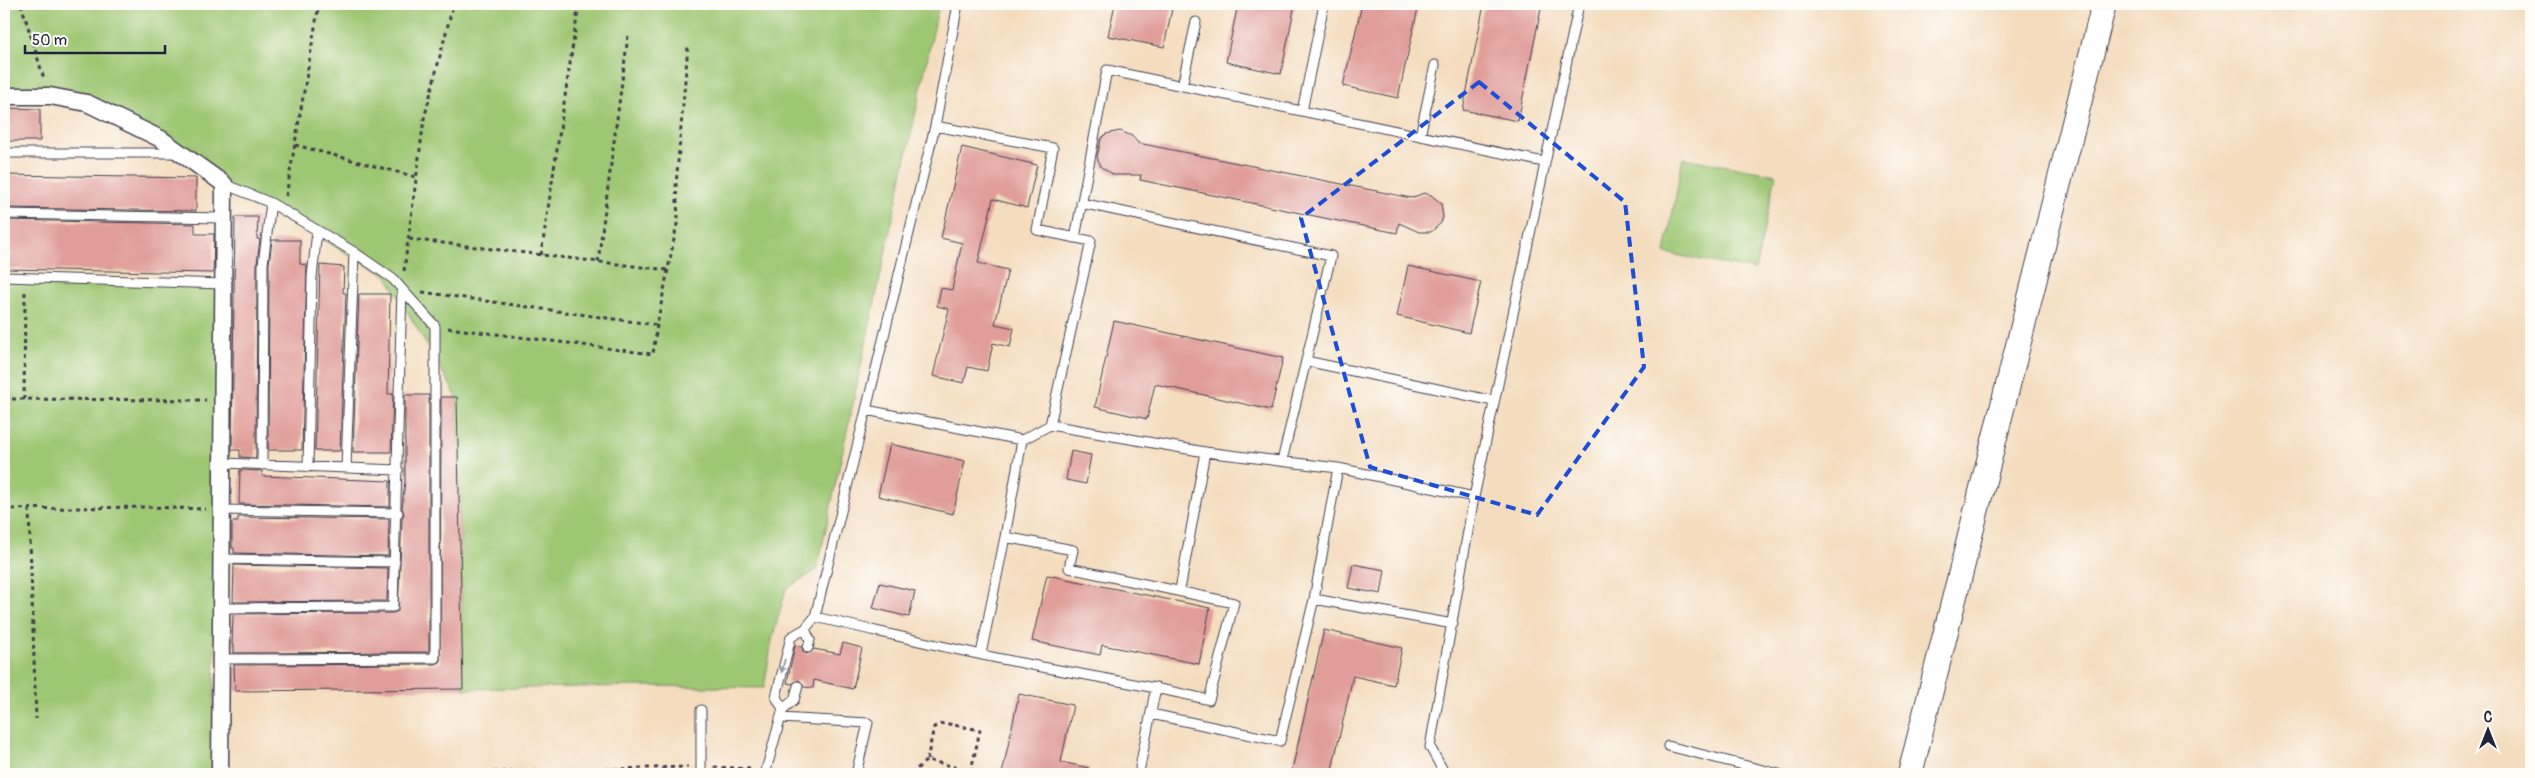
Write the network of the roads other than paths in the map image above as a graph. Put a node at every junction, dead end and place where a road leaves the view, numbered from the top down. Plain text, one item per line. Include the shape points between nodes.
1 (958, 4) edge
2 (1324, 4) edge
3 (1578, 4) edge
4 (2104, 4) edge
5 (1196, 22) dead end
6 (1435, 65) dead end
7 (1182, 86) junction
8 (4, 96) edge
9 (1302, 111) junction
10 (935, 126) junction
11 (1420, 136) junction
12 (4, 153) edge
13 (180, 153) junction
14 (1544, 162) junction
15 (224, 184) junction
16 (1081, 203) junction
17 (270, 204) junction
18 (4, 214) edge
19 (224, 218) junction
20 (317, 232) junction
21 (1075, 238) junction
22 (354, 252) junction
23 (4, 277) edge
24 (224, 284) junction
25 (402, 289) junction
26 (1306, 362) junction
27 (1494, 401) junction
28 (866, 410) junction
29 (1050, 425) junction
30 (1022, 440) junction
31 (1205, 452) junction
32 (1282, 461) junction
33 (222, 463) junction
34 (262, 465) junction
35 (308, 467) junction
36 (346, 468) junction
37 (1338, 468) junction
38 (398, 470) junction
39 (1474, 497) junction
40 (222, 510) junction
41 (398, 513) junction
42 (1005, 537) junction
43 (222, 559) junction
44 (395, 562) junction
45 (1180, 590) junction
46 (1314, 599) junction
47 (222, 608) junction
48 (815, 617) junction
49 (1452, 624) junction
50 (805, 629) junction
51 (808, 648) dead end
52 (981, 654) junction
53 (222, 659) junction
54 (798, 686) dead end
55 (1156, 687) junction
56 (701, 710) dead end
57 (782, 713) junction
58 (1151, 714) junction
59 (1668, 746) dead end
60 (1140, 767) dead end
61 (701, 770) edge
62 (765, 772) edge
63 (220, 774) edge
64 (856, 774) edge
65 (1446, 774) edge
66 (1780, 774) edge
67 (1910, 774) edge

1 - 10 lane
2 - 9 lane
3 - 14 lane
4 - 67 main road
5 - 7 lane
6 - 11 lane
7 - 9 lane
7 - 16 lane via 1107,70
8 - 13 street via 50,96 87,103 161,139
9 - 11 lane
10 - 21 lane via 1053,148 1037,230
10 - 28 lane
11 - 14 lane
12 - 13 lane
13 - 15 street
14 - 27 lane
15 - 17 lane
15 - 19 street
16 - 21 lane
16 - 26 lane via 1331,256
17 - 20 lane
17 - 34 lane via 263,264
18 - 19 lane
19 - 24 street
20 - 22 lane
20 - 35 lane via 312,277
21 - 29 lane via 1091,241
22 - 25 lane
22 - 36 lane
23 - 24 lane
24 - 33 street
25 - 38 lane
25 - 53 lane via 435,326 435,658
26 - 27 lane
26 - 32 lane
27 - 39 lane
28 - 30 lane
28 - 48 lane
29 - 30 lane
29 - 31 lane
30 - 42 lane
31 - 32 lane
31 - 45 lane
32 - 37 lane
33 - 34 lane
33 - 40 street
34 - 35 lane
35 - 36 lane
36 - 38 lane
37 - 39 lane
37 - 46 lane
38 - 41 lane
39 - 49 lane
40 - 41 lane
40 - 43 street
41 - 44 lane
42 - 45 lane via 1073,550 1069,568
42 - 52 lane
43 - 44 lane
43 - 47 street
44 - 47 lane via 394,607
45 - 55 lane via 1234,603 1210,700
46 - 49 lane
46 - 58 lane via 1280,740
47 - 53 street
48 - 50 lane
48 - 52 lane
49 - 65 lane via 1430,747
50 - 51 lane via 810,640
50 -> 57 lane via 791,637 776,697
52 - 55 lane
53 - 63 street
54 - 57 lane via 794,700
55 - 58 lane
56 - 61 lane
57 - 62 lane
57 - 64 lane via 868,723
58 - 60 lane
59 - 66 lane

